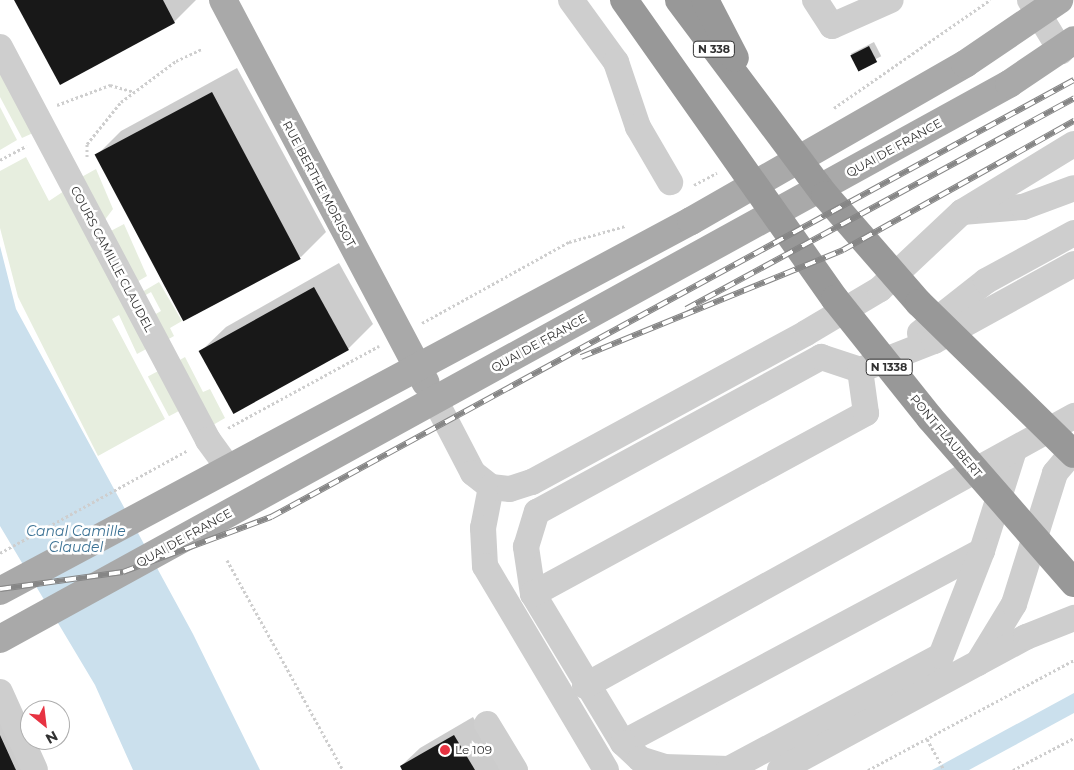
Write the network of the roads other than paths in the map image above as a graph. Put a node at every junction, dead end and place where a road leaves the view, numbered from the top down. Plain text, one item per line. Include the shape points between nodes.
1 (223, 0) edge
2 (571, 0) edge
3 (624, 0) edge
4 (679, 0) edge
5 (705, 0) edge
6 (816, 0) edge
7 (891, 0) edge
8 (1042, 5) edge
9 (1067, 45) edge
10 (0, 47) edge
11 (757, 104) junction
12 (1074, 144) edge
13 (678, 186) road end
14 (1074, 188) edge
15 (962, 212) junction
16 (1074, 233) edge
17 (1072, 271) edge
18 (418, 366) junction
19 (860, 370) junction
20 (435, 400) junction
21 (1074, 416) edge
22 (1014, 450) junction
23 (1074, 450) edge
24 (1074, 454) edge
25 (228, 469) junction
26 (491, 487) junction
27 (483, 547) junction
28 (982, 551) junction
29 (1074, 583) edge
30 (0, 591) edge
31 (533, 594) junction
32 (1074, 604) edge
33 (1074, 618) edge
34 (1026, 637) junction
35 (0, 639) edge
36 (977, 665) junction
37 (585, 686) junction
38 (0, 692) edge
39 (487, 724) dead end
40 (623, 742) junction
41 (35, 770) edge
42 (515, 770) edge
43 (589, 770) edge
44 (606, 770) edge
45 (780, 770) edge

1 - 18 main road, RUE BERTHE MORISOT
2 - 13 street via 616,62 638,127
3 - 29 highway, PONT FLAUBERT / N 1338 via 835,299 937,425
4 - 11 highway, N 338
5 - 11 highway
6 - 7 street via 832,26
8 - 9 street
8 - 18 main road via 868,121
9 - 20 main road, QUAI DE FRANCE via 1000,88
10 - 25 street, COURS CAMILLE CLAUDEL via 203,431
11 - 24 highway via 825,195 919,303
12 - 15 street
14 - 15 street via 1023,207
15 - 26 street via 880,289 806,333 532,482 510,489
16 - 19 street via 986,281 927,329
17 - 19 street via 934,341
18 - 20 main road, RUE BERTHE MORISOT
18 - 25 main road
19 - 31 street via 866,413
19 - 31 street via 821,357 537,512 526,547
20 - 26 street via 473,473
20 - 35 main road, QUAI DE FRANCE
21 - 22 street
22 - 28 street
22 - 37 street
23 - 36 street via 1055,473 1014,604
25 - 30 main road
26 - 27 street
27 - 43 street via 473,563 477,573
27 - 44 street via 485,566
28 - 40 street
28 - 40 street via 941,656 747,760 729,769 664,767 640,759
31 - 37 street
32 - 34 street via 1042,621
33 - 34 street
34 - 36 street
36 - 45 street
37 - 40 street
38 - 41 street
39 - 42 street

